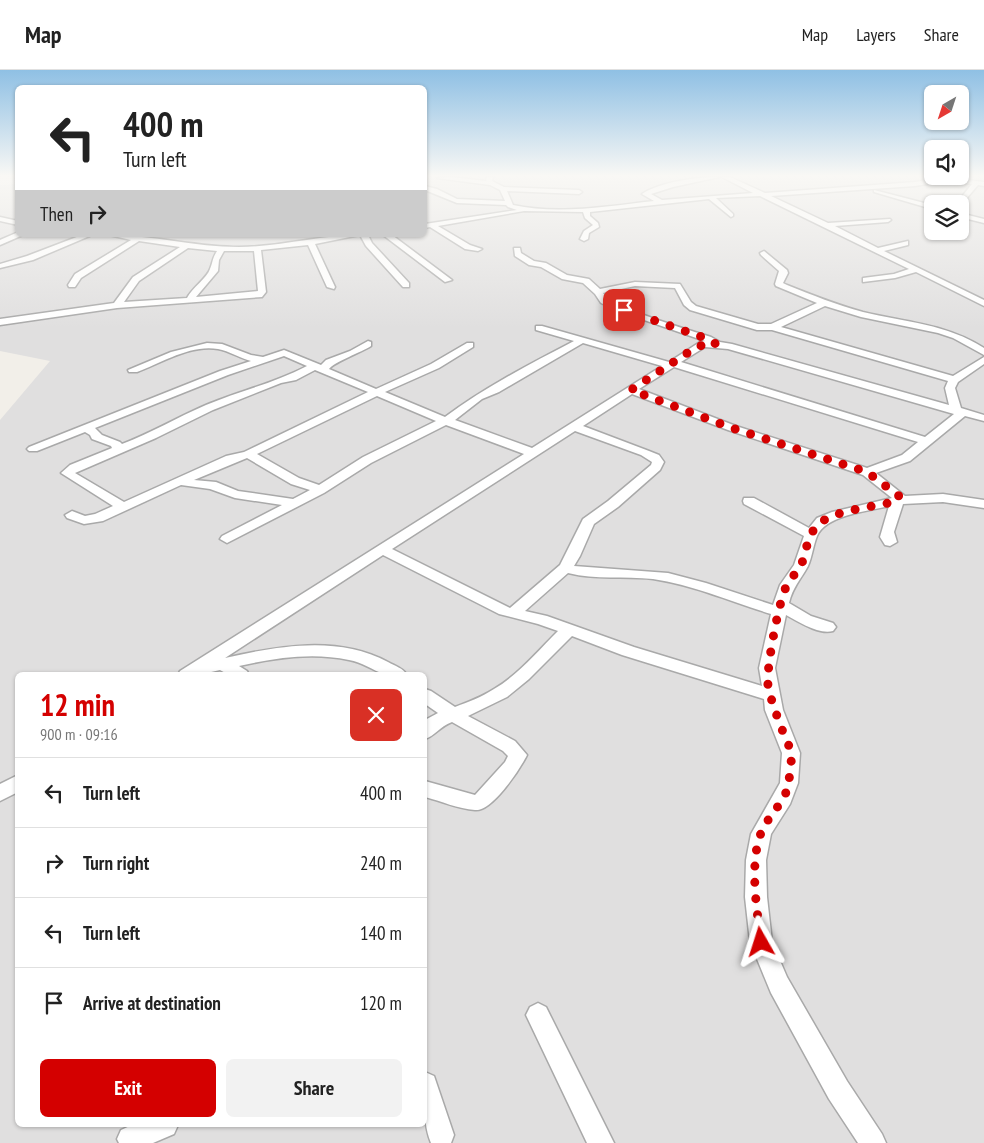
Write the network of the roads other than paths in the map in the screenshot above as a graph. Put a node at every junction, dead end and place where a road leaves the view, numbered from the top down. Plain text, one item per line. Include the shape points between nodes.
1 (434, 227) edge
2 (596, 227) edge
3 (831, 227) edge
4 (15, 236) edge
5 (83, 237) edge
6 (184, 237) edge
7 (288, 237) edge
8 (341, 237) edge
9 (365, 237) edge
10 (389, 237) edge
11 (135, 238) edge
12 (584, 239) dead end
13 (310, 241) junction
14 (0, 242) edge
15 (295, 243) junction
16 (905, 243) dead end
17 (173, 244) junction
18 (187, 246) junction
19 (222, 249) junction
20 (257, 249) junction
21 (478, 249) dead end
22 (516, 250) dead end
23 (878, 250) junction
24 (764, 253) dead end
25 (2, 266) dead end
26 (917, 269) junction
27 (448, 280) dead end
28 (866, 280) dead end
29 (72, 285) dead end
30 (406, 285) dead end
31 (331, 288) dead end
32 (956, 289) junction
33 (598, 292) junction
34 (984, 293) edge
35 (190, 300) junction
36 (826, 302) junction
37 (984, 303) edge
38 (117, 305) junction
39 (0, 322) edge
40 (757, 327) junction
41 (773, 327) junction
42 (539, 328) dead end
43 (584, 340) junction
44 (368, 344) dead end
45 (716, 344) junction
46 (470, 345) dead end
47 (729, 346) junction
48 (984, 352) edge
49 (262, 359) junction
50 (984, 360) edge
51 (671, 364) junction
52 (319, 368) junction
53 (133, 370) dead end
54 (954, 380) junction
55 (631, 390) junction
56 (375, 393) junction
57 (959, 412) junction
58 (984, 418) edge
59 (447, 421) junction
60 (575, 426) junction
61 (86, 428) junction
62 (926, 441) junction
63 (118, 448) junction
64 (33, 449) dead end
65 (533, 453) junction
66 (248, 454) junction
67 (867, 472) junction
68 (179, 482) junction
69 (320, 490) junction
70 (898, 500) junction
71 (749, 501) dead end
72 (295, 503) junction
73 (984, 504) edge
74 (123, 507) junction
75 (72, 515) dead end
76 (811, 534) junction
77 (227, 539) dead end
78 (890, 542) dead end
79 (381, 549) junction
80 (565, 568) junction
81 (780, 608) junction
82 (513, 613) junction
83 (828, 627) dead end
84 (569, 630) junction
85 (204, 670) edge
86 (219, 672) edge
87 (394, 672) edge
88 (771, 695) junction
89 (427, 696) edge
90 (453, 715) junction
91 (427, 730) edge
92 (15, 784) edge
93 (427, 790) edge
94 (0, 793) edge
95 (538, 1015) dead end
96 (427, 1091) edge
97 (159, 1127) edge
98 (441, 1135) dead end
99 (130, 1136) edge
100 (601, 1143) edge
101 (873, 1143) edge

1 - 21 street via 468,247
2 - 12 street via 586,232
3 - 23 street
4 - 14 street
5 - 25 street
6 - 17 street
7 - 15 street
8 - 13 street
9 - 30 street
10 - 27 street
11 - 17 street
11 - 29 street via 78,276
13 - 15 street
13 - 31 street
15 - 20 street
16 - 23 street
17 - 18 street
18 - 19 street
18 - 38 street via 136,279
19 - 20 street
19 - 35 street via 215,260 214,271
20 - 35 street via 261,294
22 - 33 street via 532,263 565,277 582,280
23 - 26 street
24 - 36 street via 784,273 781,286
26 - 28 street
26 - 32 street
32 - 34 street
32 - 37 street
33 - 40 street via 635,284 677,286 685,302 693,308
33 - 45 street via 604,301 624,310
35 - 38 street
36 - 41 street
36 - 48 street via 858,313 947,332
38 - 39 street
40 - 41 street
40 - 47 street
41 - 54 street
42 - 43 street
43 - 51 street
43 - 59 street via 478,397
44 - 52 street
45 - 47 street
45 - 51 street via 703,344
46 - 56 street via 435,366
47 - 57 street
49 - 52 street via 284,353
49 - 53 street via 250,359 210,346
49 - 61 street
50 - 54 street
51 - 55 street
51 - 62 street
52 - 56 street
52 - 63 street via 209,408 152,436
54 - 57 street via 950,388
55 - 60 street
55 - 67 street via 732,428
56 - 59 street
56 - 66 street
57 - 58 street
57 - 62 street
59 - 65 street
59 - 69 street via 367,460
60 - 65 street
60 - 80 street via 645,452 658,462 613,504 588,522
61 - 63 street
61 - 64 street
62 - 67 street via 906,458
63 - 74 street via 67,473
65 - 79 street
66 - 68 street
66 - 69 street
67 - 70 street via 893,490 899,496
68 - 72 street via 212,485 236,494
68 - 74 street
69 - 72 street
70 - 73 street via 943,498
70 - 76 street via 837,515 822,521
70 - 78 street via 887,532
71 - 76 street
72 - 77 street
74 - 75 street via 90,520
76 - 81 street via 801,565 787,585
79 - 82 street
79 - 85 street
80 - 81 street via 596,574 643,574 670,578
80 - 82 street
81 - 83 street
81 - 88 street via 767,668
82 - 84 street
84 - 88 street via 628,652
84 - 90 street via 501,693
85 - 86 street
85 - 87 street via 275,653 312,650 361,655
88 - 101 street via 791,753 789,783 760,834 756,897 761,942 783,993 838,1090
89 - 90 street
90 - 91 street via 434,722
90 - 93 street via 516,750 518,755 482,800 476,802
92 - 94 street
95 - 100 street
96 - 98 street
97 - 99 street

